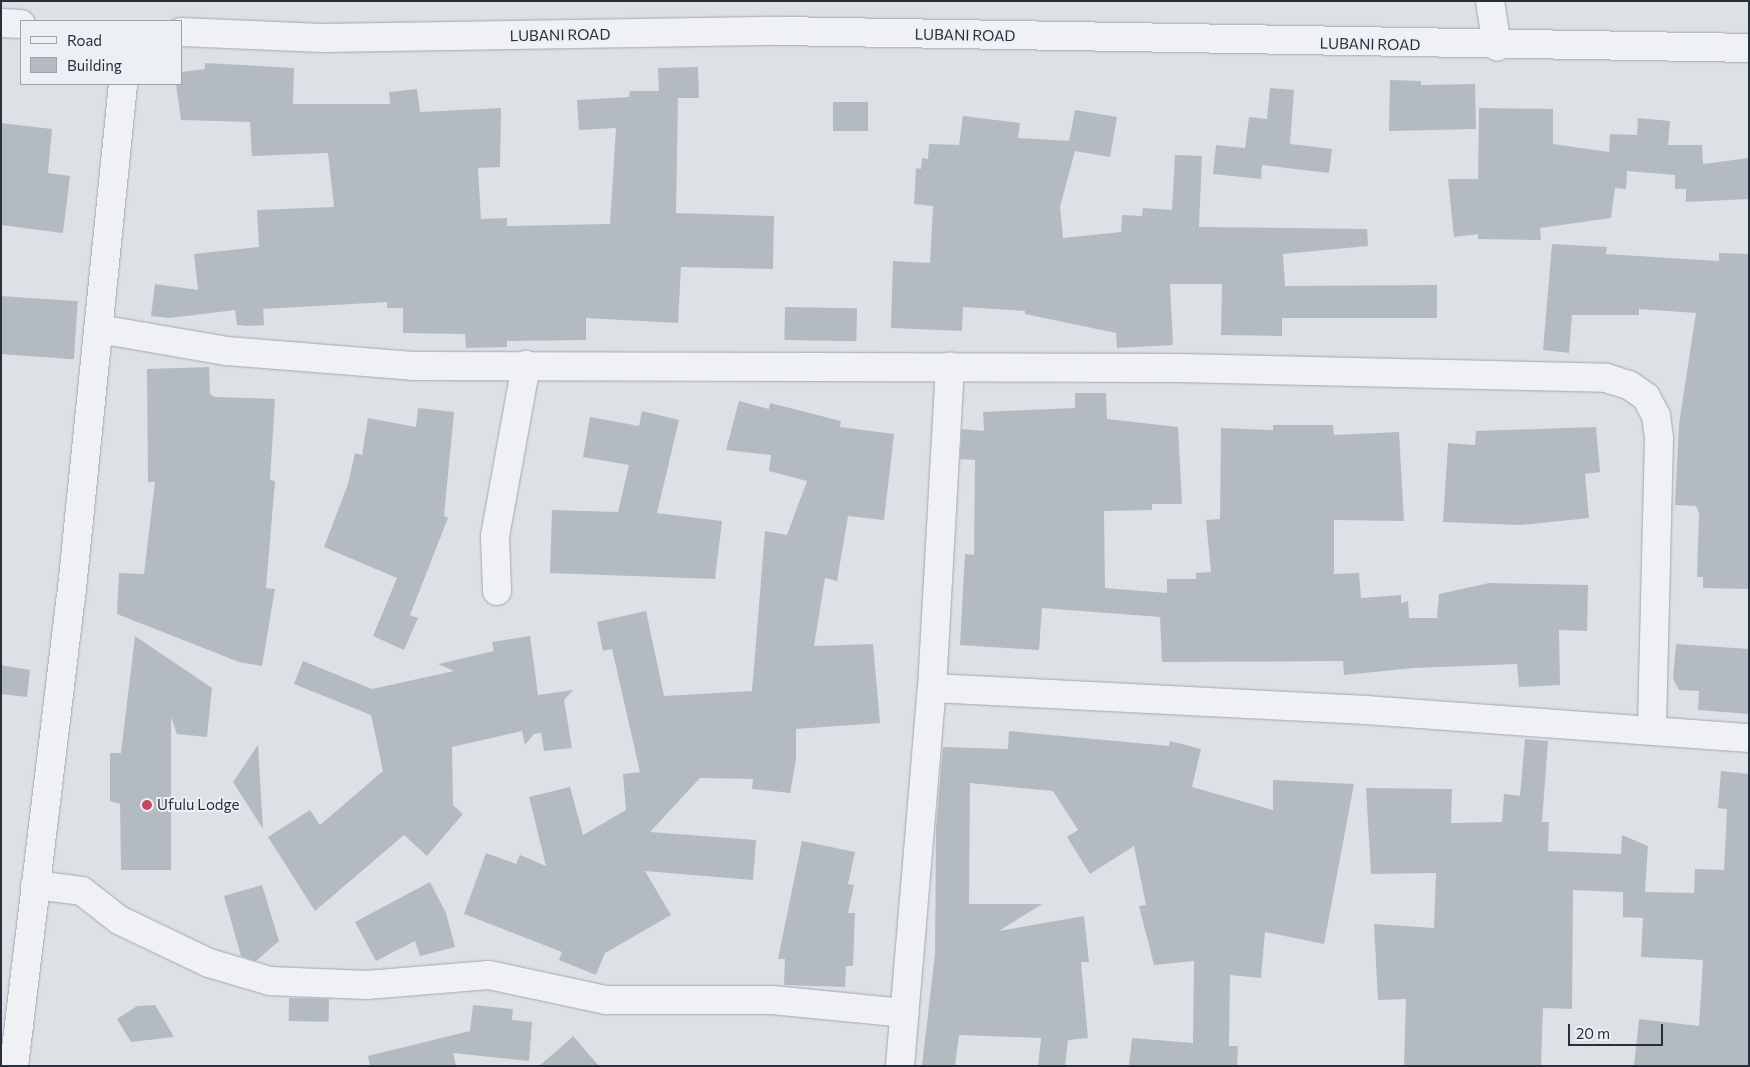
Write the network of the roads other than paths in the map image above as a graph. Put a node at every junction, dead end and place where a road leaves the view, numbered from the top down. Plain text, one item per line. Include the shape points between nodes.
1 (1490, 1) edge
2 (1, 23) edge
3 (20, 24) edge
4 (182, 32) edge
5 (1497, 46) junction
6 (1749, 48) edge
7 (123, 85) edge
8 (99, 329) junction
9 (526, 365) junction
10 (950, 366) junction
11 (497, 591) dead end
12 (932, 688) junction
13 (1652, 729) junction
14 (1749, 738) edge
15 (35, 885) junction
16 (904, 1013) junction
17 (14, 1066) edge
18 (900, 1066) edge

1 - 5 street
2 - 3 street
4 - 5 street, LUBANI ROAD via 322,38 779,32
5 - 6 street, LUBANI ROAD
7 - 8 street
8 - 9 street via 227,350 373,363
8 - 15 street via 71,598
9 - 10 street
9 - 11 street via 494,536
10 - 12 street
10 - 13 street via 1606,378 1628,385 1646,397 1656,416 1660,438
12 - 13 street
12 - 16 street
13 - 14 street
15 - 16 street via 82,891 119,920 209,963 270,981 367,985 489,975 606,1000 772,1000
15 - 17 street
16 - 18 street

